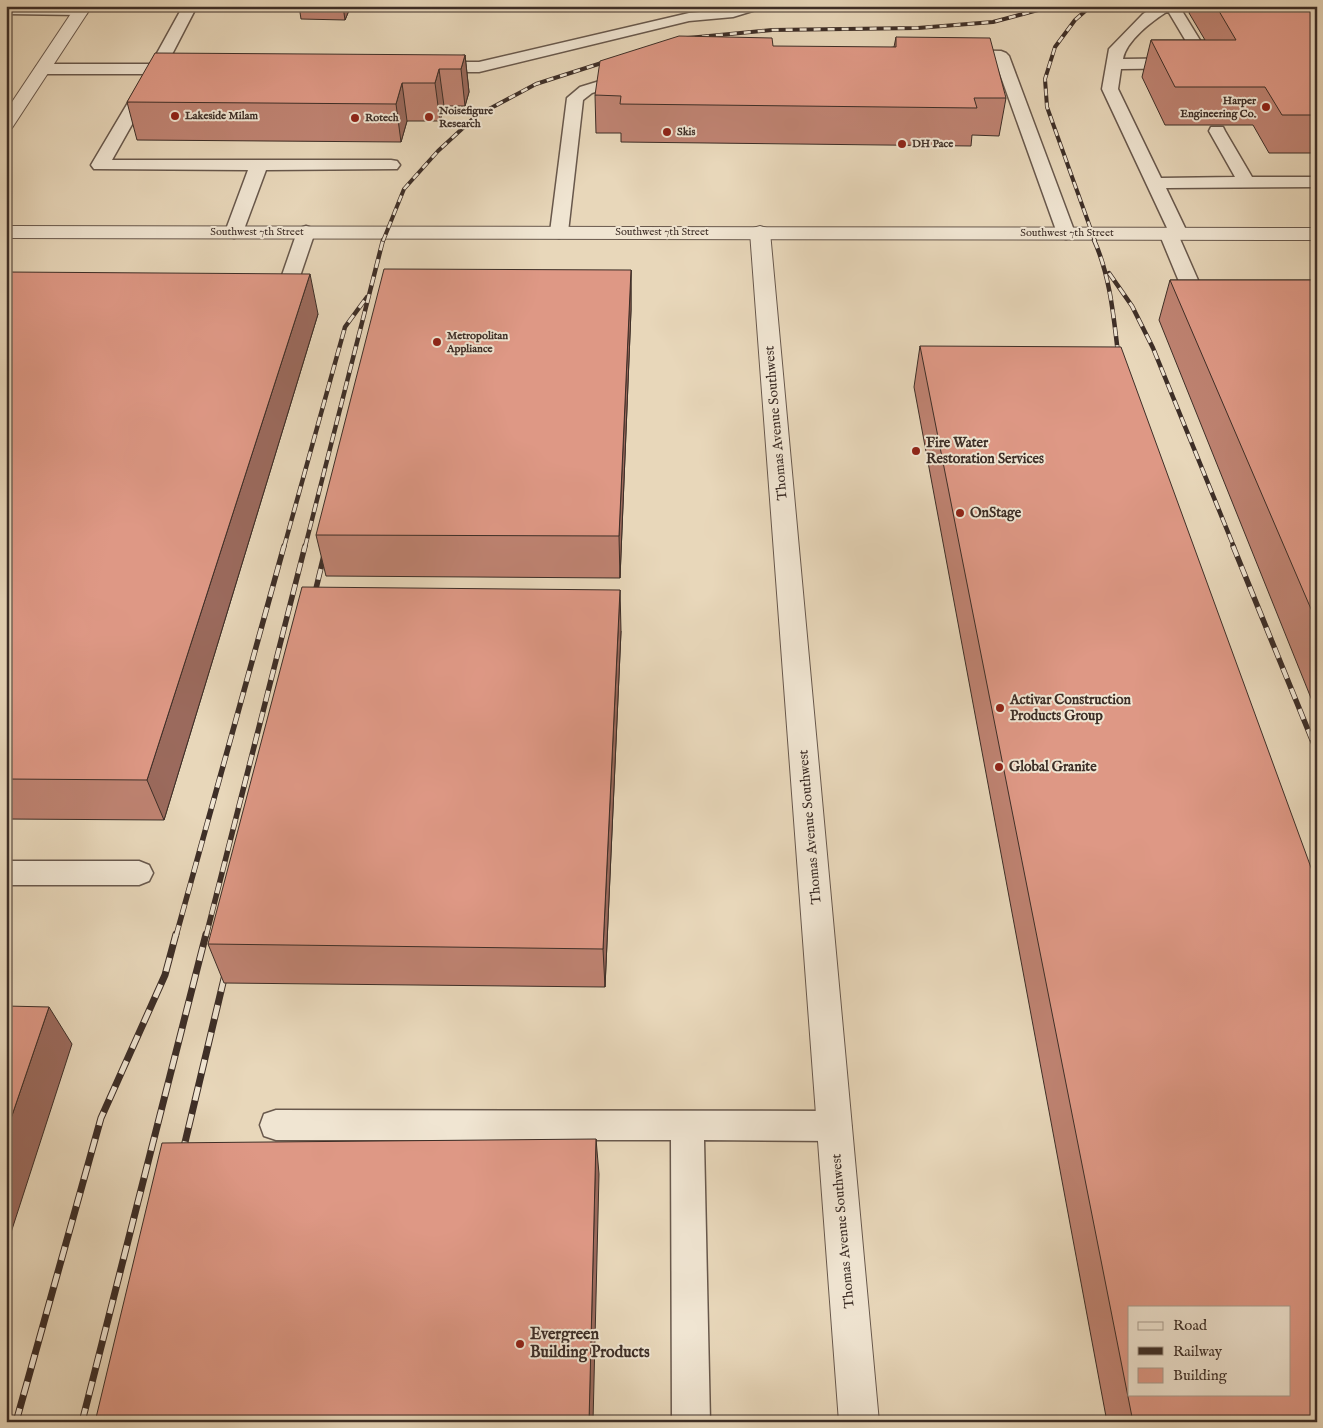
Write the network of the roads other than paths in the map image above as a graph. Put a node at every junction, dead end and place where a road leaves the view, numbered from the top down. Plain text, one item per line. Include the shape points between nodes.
1 (190, 6) edge
2 (754, 6) edge
3 (1165, 6) edge
4 (1172, 6) edge
5 (83, 9) edge
6 (6, 10) edge
7 (733, 10) edge
8 (942, 55) edge
9 (1114, 64) junction
10 (410, 67) edge
11 (156, 68) junction
12 (185, 68) edge
13 (43, 69) junction
14 (648, 71) edge
15 (6, 124) edge
16 (1217, 131) dead end
17 (259, 165) junction
18 (391, 165) dead end
19 (1246, 182) junction
20 (1317, 182) edge
21 (1155, 183) junction
22 (6, 232) edge
23 (234, 232) junction
24 (306, 232) junction
25 (559, 232) junction
26 (760, 232) junction
27 (1066, 233) junction
28 (1173, 233) junction
29 (1317, 234) edge
30 (249, 287) edge
31 (1195, 296) edge
32 (6, 872) edge
33 (139, 873) dead end
34 (276, 1125) dead end
35 (687, 1125) junction
36 (835, 1126) junction
37 (691, 1422) edge
38 (859, 1422) edge

1 - 11 lane
2 - 7 lane
3 - 9 lane via 1148,17 1117,49
4 - 9 lane via 1206,63
5 - 6 lane
5 - 13 street
7 - 10 lane via 690,17 479,67
8 - 27 lane via 1001,56
9 - 21 lane via 1110,89
11 - 12 lane
11 - 13 lane
11 - 17 lane via 100,165
13 - 15 street
14 - 25 lane via 586,90 575,98
16 - 19 lane
17 - 18 lane
17 - 23 lane
19 - 20 lane
19 - 21 lane
21 - 28 lane
22 - 23 street, Southwest 7th Street
23 - 24 street, Southwest 7th Street
24 - 25 street, Southwest 7th Street
24 - 30 lane via 288,287
25 - 26 street, Southwest 7th Street
26 - 27 street, Southwest 7th Street
26 - 36 street, Thomas Avenue Southwest
27 - 28 street, Southwest 7th Street
28 - 29 street, Southwest 7th Street
28 - 31 lane
32 - 33 lane
34 - 35 lane
35 - 36 lane
35 - 37 lane
36 - 38 street, Thomas Avenue Southwest

